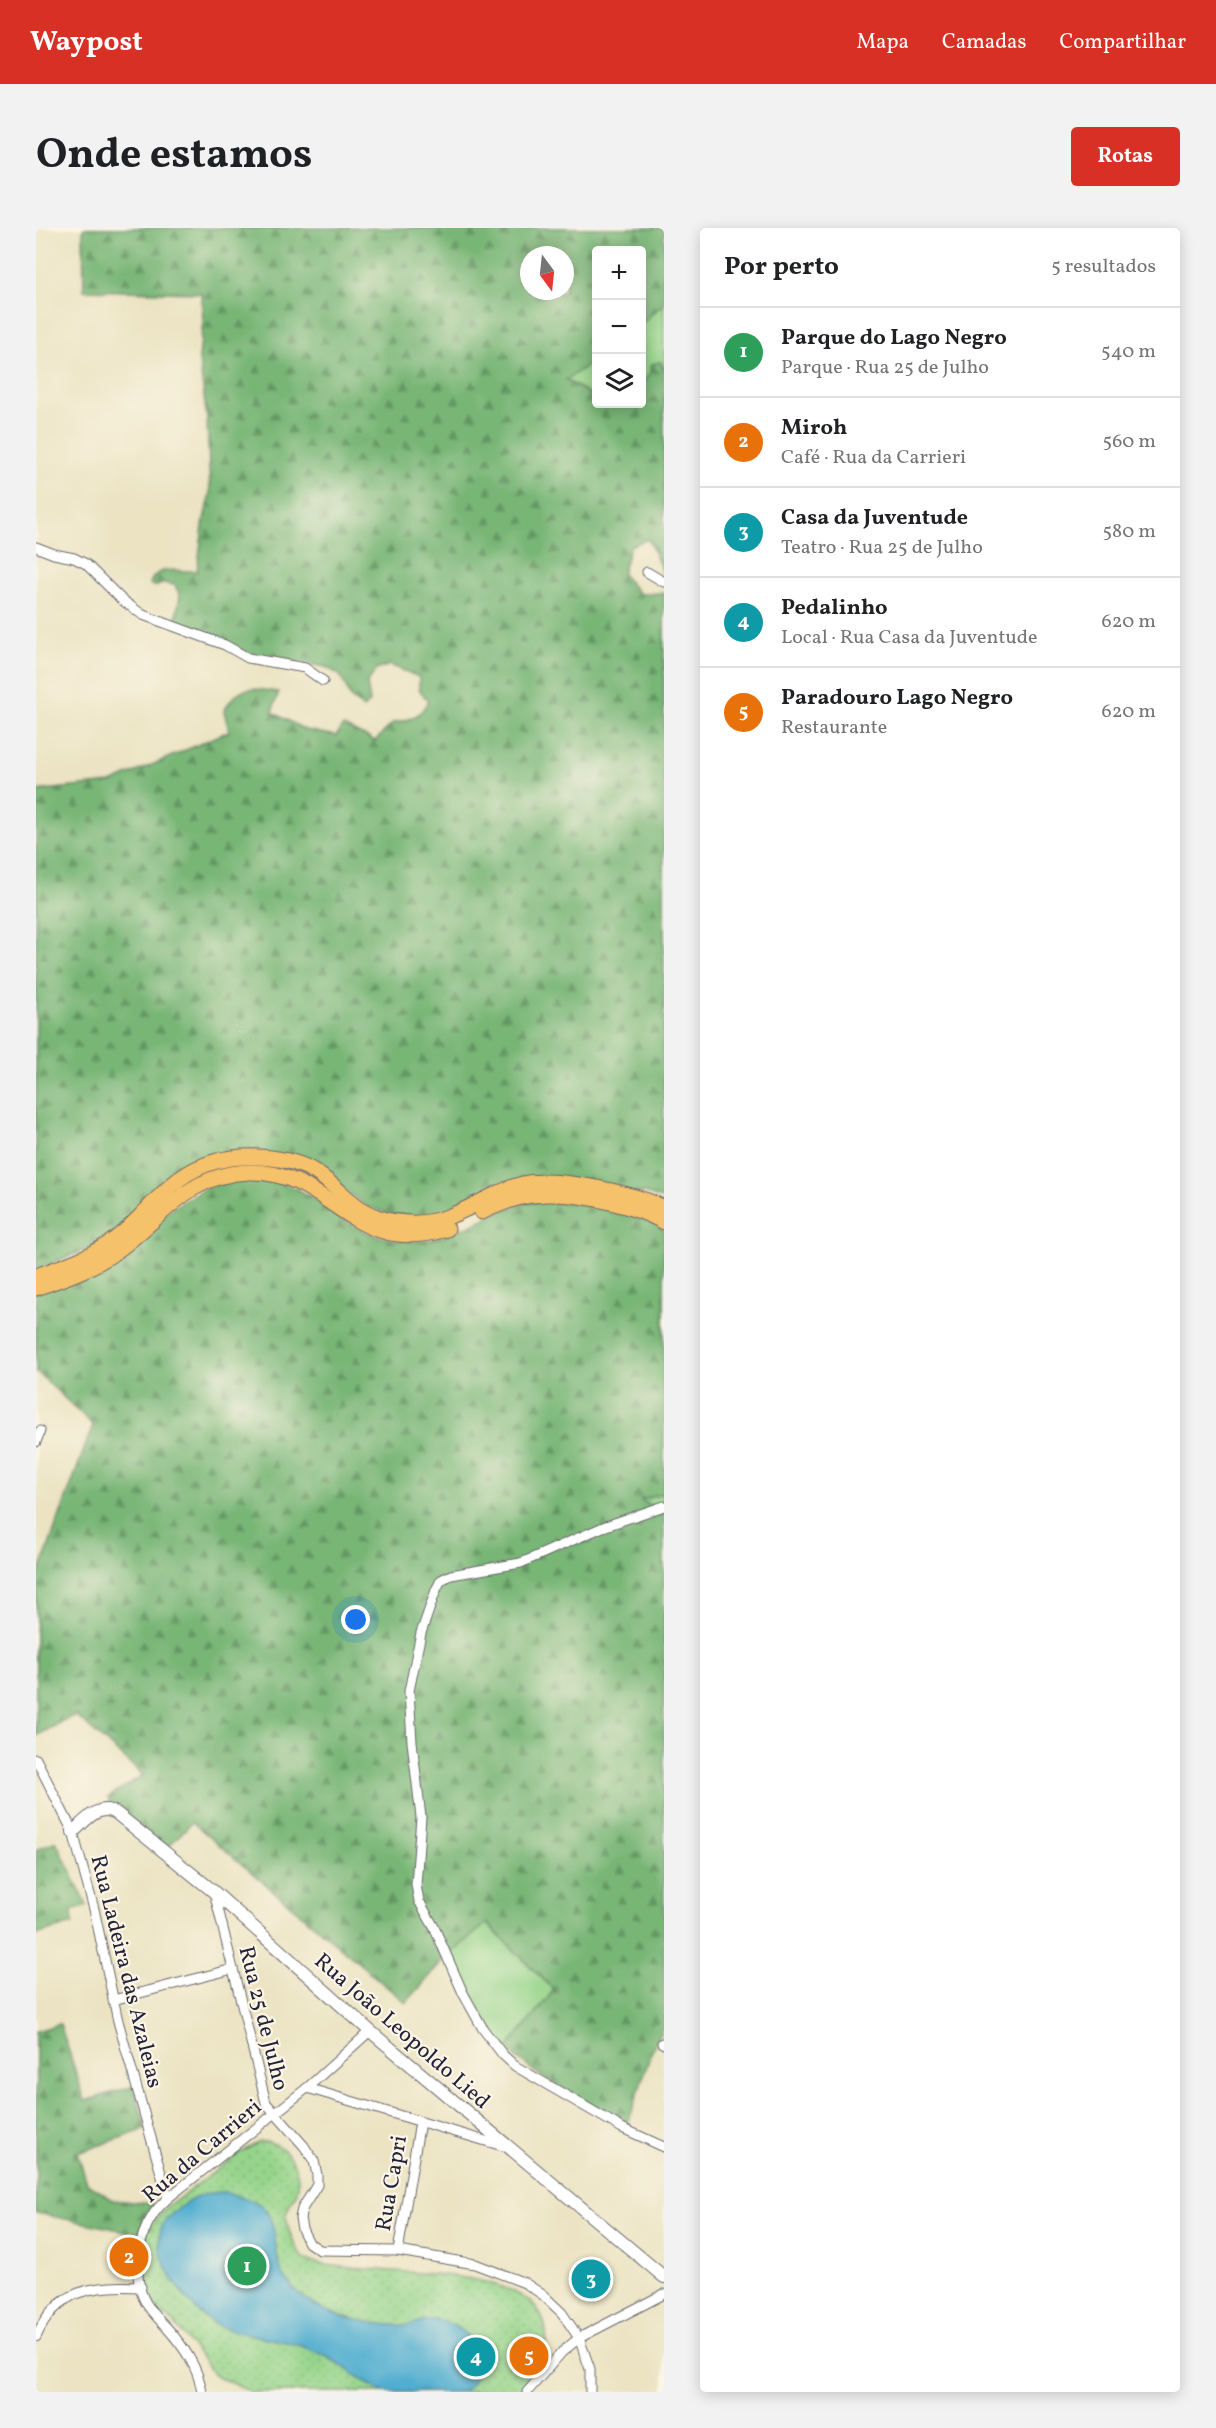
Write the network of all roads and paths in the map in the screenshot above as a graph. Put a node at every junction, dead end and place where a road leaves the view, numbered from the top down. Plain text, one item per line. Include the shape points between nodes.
1 (36, 547) edge
2 (647, 572) dead end
3 (664, 582) edge
4 (323, 681) dead end
5 (664, 1208) edge
6 (664, 1222) edge
7 (36, 1276) edge
8 (36, 1288) edge
9 (40, 1431) dead end
10 (36, 1442) edge
11 (664, 1506) edge
12 (36, 1759) edge
13 (73, 1832) junction
14 (213, 1891) junction
15 (233, 1969) junction
16 (113, 2000) junction
17 (370, 2031) junction
18 (307, 2088) junction
19 (274, 2113) junction
20 (420, 2122) junction
21 (664, 2147) edge
22 (509, 2148) junction
23 (168, 2198) junction
24 (398, 2251) junction
25 (664, 2277) edge
26 (141, 2286) junction
27 (664, 2294) edge
28 (36, 2337) edge
29 (579, 2338) junction
30 (202, 2392) edge
31 (526, 2392) edge
32 (590, 2392) edge

1 - 4 street via 86,564 143,615 225,645 248,658 305,668
2 - 3 street
5 - 7 main road via 620,1194 539,1182 499,1192 446,1219 406,1223 358,1209 321,1176 303,1166 271,1159 236,1158 220,1160 177,1179 105,1246
6 - 8 main road via 622,1205 538,1195 508,1201 436,1232 395,1234 352,1219 294,1180 263,1173 238,1173 200,1183 114,1253
9 - 10 street
11 - 21 street via 603,1527 521,1563 441,1580 421,1633 410,1691 421,1817 416,1885 483,2029 515,2066 621,2128
12 - 13 street, Rua Ladeira das Azaleias
13 - 14 street, Rua João Leopoldo Lied via 100,1809 108,1809
13 - 16 street, Rua Ladeira das Azaleias
14 - 15 street, Rua 25 de Julho
14 - 17 street, Rua João Leopoldo Lied
15 - 16 street
15 - 19 street, Rua 25 de Julho via 266,2103
16 - 23 street, Rua Ladeira das Azaleias
17 - 18 street, Rua da Carrieri
17 - 22 street, Rua João Leopoldo Lied
18 - 19 street, Rua da Carrieri
18 - 20 street
19 - 23 street, Rua da Carrieri
19 - 24 street, Rua 25 de Julho via 304,2146 318,2175 300,2218 309,2243 320,2250
20 - 22 street
20 - 24 street, Rua Capri
22 - 25 street, Rua João Leopoldo Lied
23 - 26 street, Rua da Carrieri via 143,2232
24 - 29 street, Rua 25 de Julho via 474,2264 525,2283 562,2313
26 - 28 street via 103,2286 77,2293 47,2318
26 - 30 street, Rua da Carrieri via 148,2306 185,2349
27 - 29 street
29 - 31 street
29 - 32 street, Rua 25 de Julho via 590,2369

